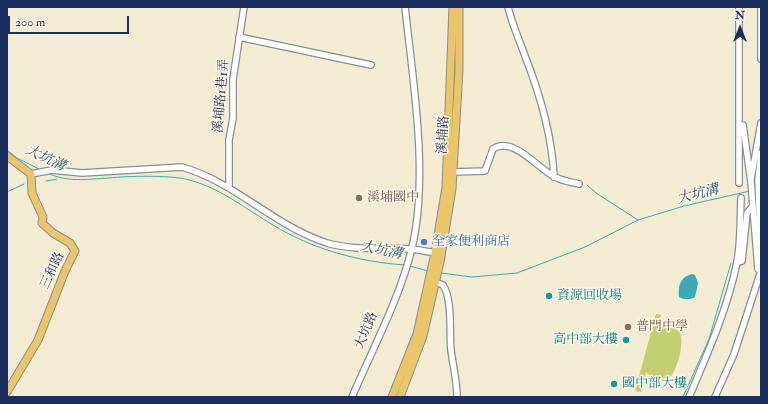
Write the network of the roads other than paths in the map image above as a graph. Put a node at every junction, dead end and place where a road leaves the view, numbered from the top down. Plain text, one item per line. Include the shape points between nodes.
1 (244, 7) edge
2 (405, 7) edge
3 (453, 7) edge
4 (459, 7) edge
5 (508, 7) edge
6 (739, 7) edge
7 (761, 7) edge
8 (239, 37) junction
9 (761, 59) edge
10 (371, 65) dead end
11 (761, 123) edge
12 (739, 125) junction
13 (761, 153) edge
14 (7, 156) edge
15 (454, 172) junction
16 (34, 174) junction
17 (554, 177) junction
18 (751, 182) junction
19 (740, 183) dead end
20 (579, 184) dead end
21 (229, 188) junction
22 (760, 195) edge
23 (741, 198) dead end
24 (753, 206) junction
25 (412, 249) junction
26 (438, 253) junction
27 (761, 257) edge
28 (408, 261) joint
29 (737, 262) junction
30 (761, 271) edge
31 (432, 280) junction
32 (7, 392) edge
33 (352, 397) edge
34 (392, 397) edge
35 (400, 397) edge
36 (457, 397) edge
37 (689, 397) edge
38 (715, 397) edge

1 - 8 street, 溪埔路1巷1弄
2 - 25 street, 溪埔路 via 419,169 417,224
3 - 26 main road, 溪埔路 via 448,165
4 - 15 main road, 溪埔路
5 - 17 street via 512,26 538,95 551,148
6 - 12 street
7 - 9 street
8 - 10 street
8 - 21 street, 溪埔路1巷1弄 via 233,79
11 - 18 street
12 - 18 street via 743,125
12 - 19 street
13 - 22 street via 758,180
14 - 16 main road
15 - 17 street via 485,171 493,149 502,147 520,151
15 - 26 main road, 溪埔路
16 - 21 street via 52,170 82,173 182,168 195,171
16 - 32 main road, 三和路 via 32,193 43,217 42,223 70,243 75,250 38,340
17 - 20 street
18 - 24 street
21 - 25 street via 269,214 326,243 350,248
22 - 27 street
23 - 29 street
24 - 29 street via 748,213 742,261
24 - 30 street via 758,269
25 - 26 street
25 - 28 street, 溪埔路
26 - 31 main road, 溪埔路
28 - 33 street, 大坑路
29 - 37 street via 710,347
30 - 38 street via 734,354
31 - 34 main road via 414,344
31 - 35 main road via 420,346
31 - 36 street via 443,285 448,299

